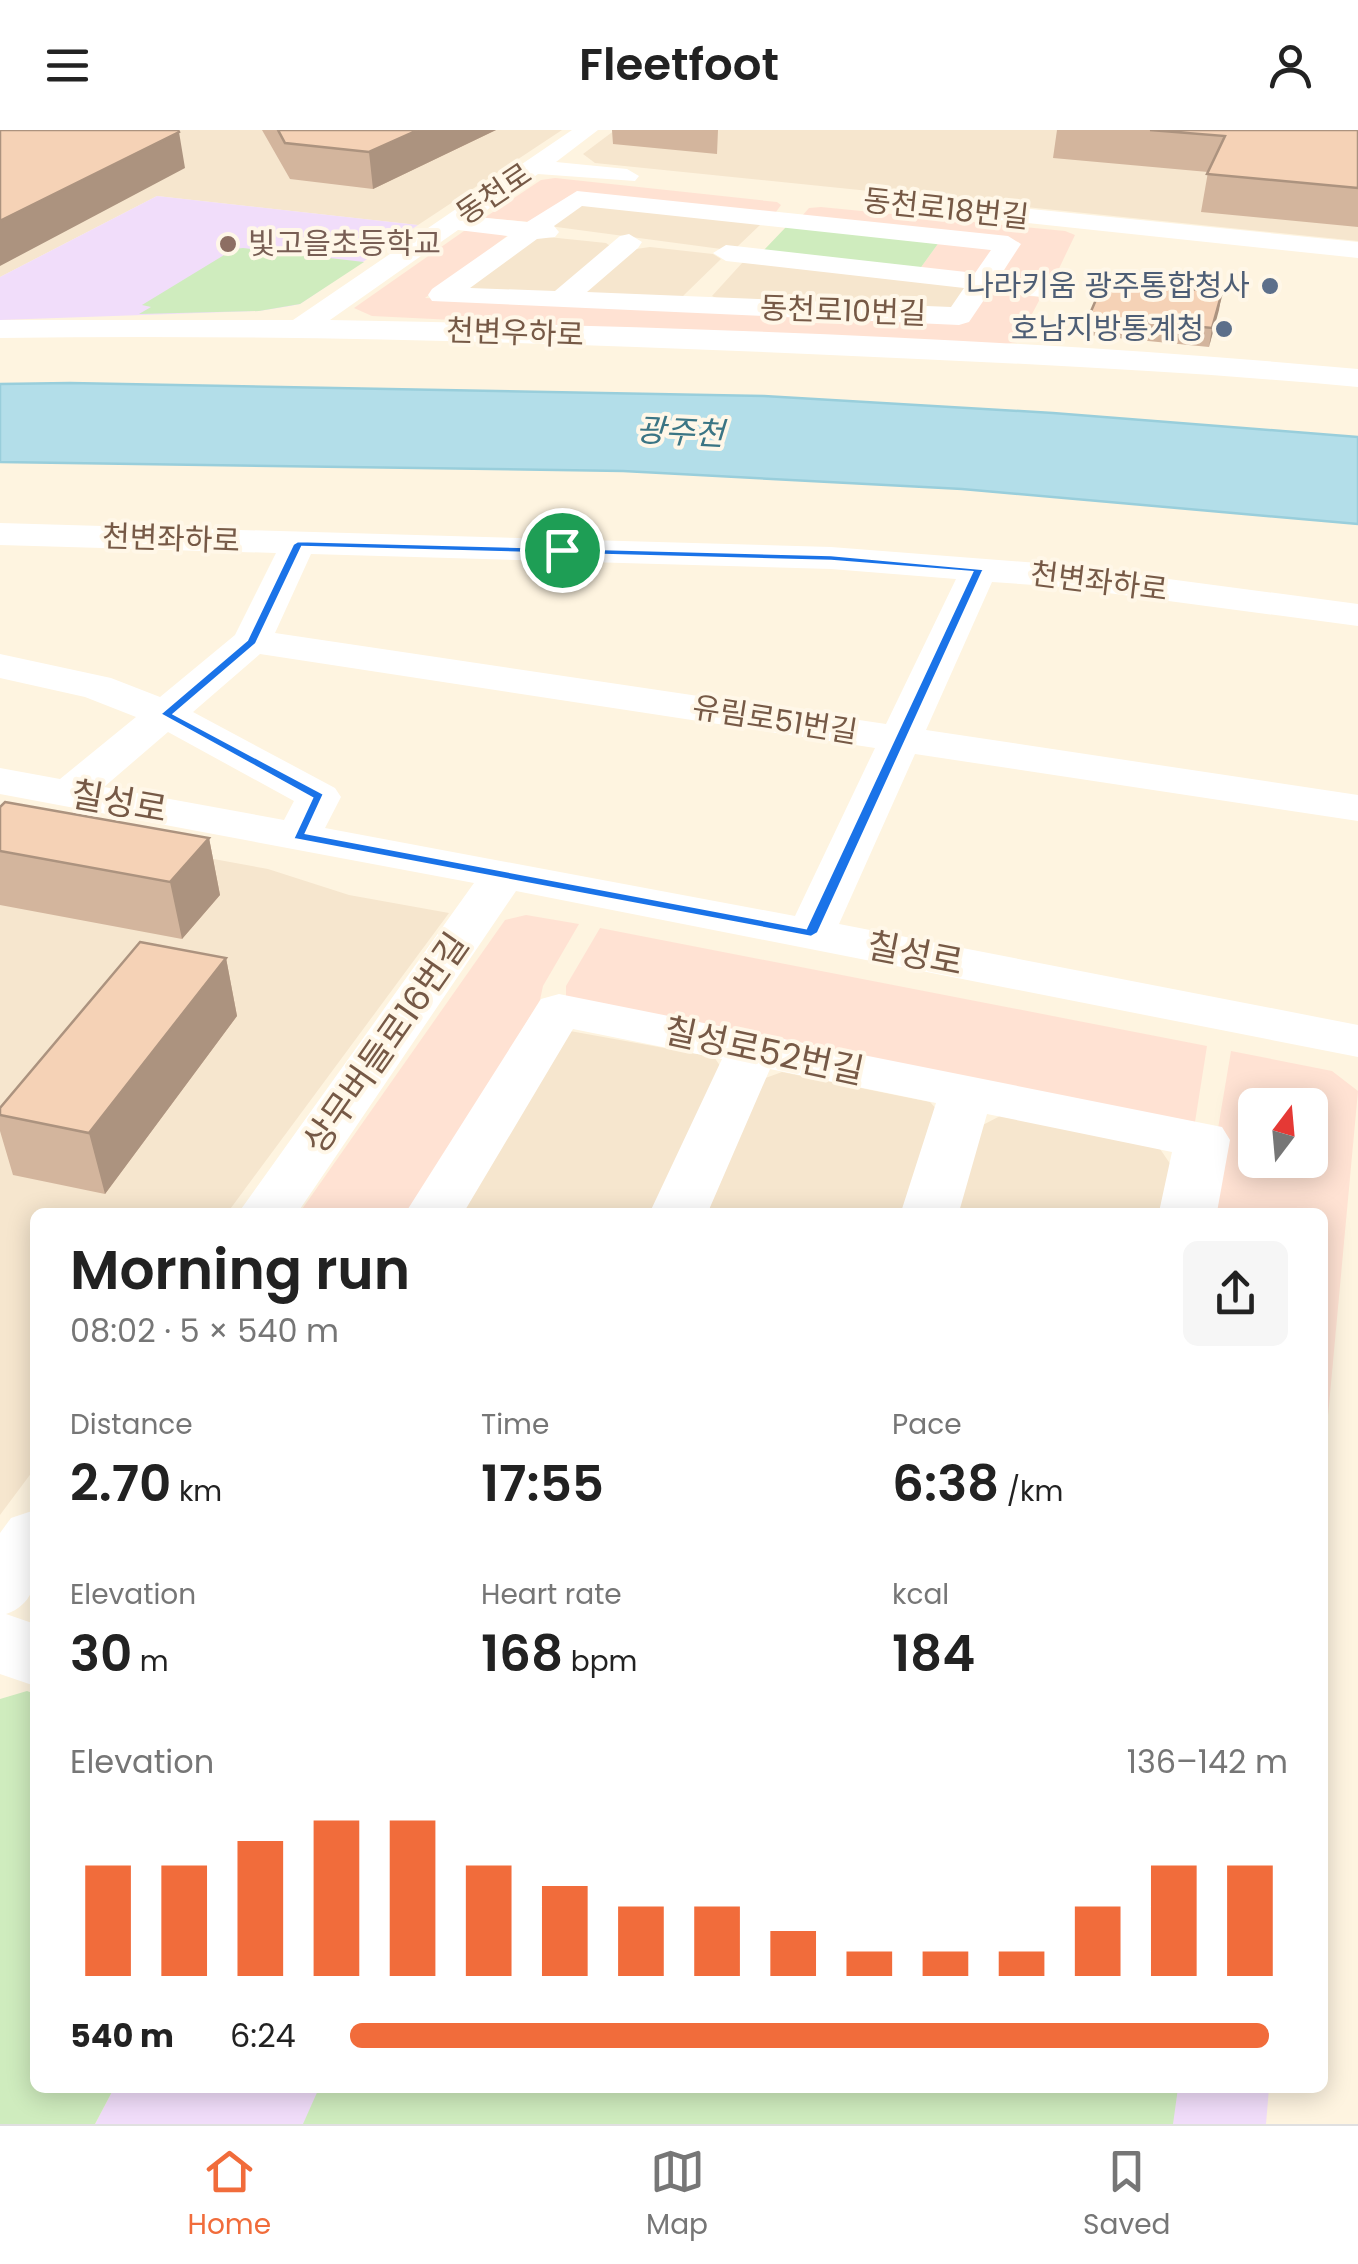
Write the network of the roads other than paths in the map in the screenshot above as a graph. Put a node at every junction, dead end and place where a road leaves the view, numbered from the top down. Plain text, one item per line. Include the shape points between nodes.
1 (587, 130) edge
2 (535, 167) junction
3 (652, 179) dead end
4 (808, 195) dead end
5 (942, 208) dead end
6 (781, 221) junction
7 (452, 222) junction
8 (528, 230) junction
9 (704, 250) dead end
10 (1358, 250) edge
11 (740, 254) junction
12 (1079, 258) junction
13 (983, 283) junction
14 (562, 300) junction
15 (687, 305) junction
16 (303, 326) junction
17 (0, 330) edge
18 (1030, 354) junction
19 (1358, 378) edge
20 (0, 534) edge
21 (298, 544) junction
22 (979, 569) junction
23 (1358, 615) edge
24 (252, 641) junction
25 (0, 666) edge
26 (166, 714) junction
27 (900, 739) junction
28 (0, 781) edge
29 (69, 794) junction
30 (1358, 808) edge
31 (298, 836) junction
32 (504, 874) junction
33 (811, 933) junction
34 (1358, 1041) edge
35 (753, 1048) junction
36 (966, 1092) junction
37 (271, 1208) edge
38 (437, 1208) edge
39 (681, 1208) edge
40 (931, 1208) edge
41 (1189, 1208) edge
42 (30, 1545) edge
43 (0, 1587) edge
44 (0, 1643) edge
45 (30, 1652) edge

1 - 2 street, 동천로
2 - 3 street
2 - 7 street, 동천로
4 - 6 street, 동천로10번길
5 - 12 street, 동천로18번길
6 - 8 street, 동천로10번길 via 578,198
6 - 11 street, 동천로10번길
6 - 13 street, 동천로10번길 via 1008,244
7 - 8 street
7 - 16 street, 동천로
8 - 14 street via 638,243
8 - 14 street, 동천로10번길 via 442,295
9 - 11 street, 동천로10번길
10 - 12 street, 동천로18번길
11 - 13 street, 동천로10번길
11 - 15 street, 동천로10번길
12 - 13 street, 동천로10번길
12 - 18 street
13 - 15 street, 동천로10번길 via 958,316
14 - 15 street, 동천로10번길
16 - 17 street, 천변우하로
16 - 18 street, 천변우하로
18 - 19 street, 천변우하로
20 - 21 street, 천변좌하로
21 - 22 street, 천변좌하로 via 792,557
21 - 24 street
22 - 23 street, 천변좌하로
22 - 27 street
24 - 26 street
24 - 27 street, 유림로51번길
25 - 26 street via 97,686
26 - 29 street
26 - 31 street via 319,797
27 - 30 street, 유림로51번길
27 - 33 street
28 - 29 street, 칠성로
29 - 31 street, 칠성로
31 - 32 street, 칠성로
32 - 33 street, 칠성로
32 - 37 street, 상무버들로16번길
33 - 34 street, 칠성로
35 - 36 street, 칠성로52번길
35 - 38 street, 칠성로52번길 via 558,1010
35 - 39 street
36 - 40 street
36 - 41 street, 칠성로52번길 via 1202,1140
42 - 43 street
44 - 45 street

